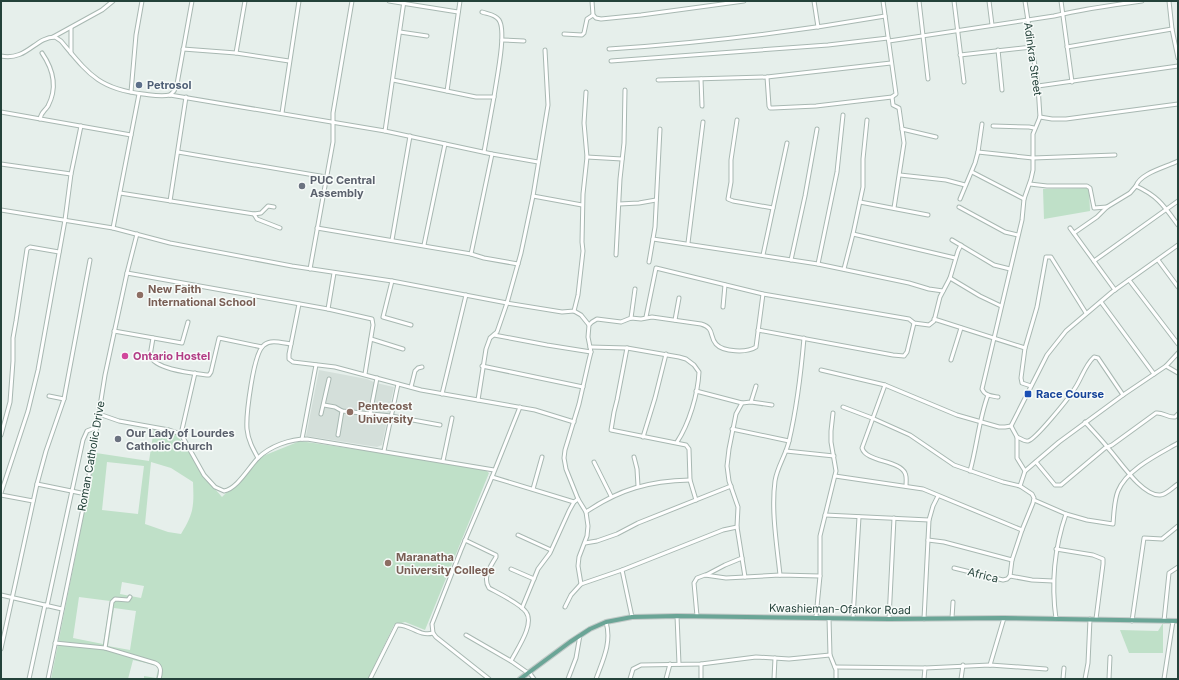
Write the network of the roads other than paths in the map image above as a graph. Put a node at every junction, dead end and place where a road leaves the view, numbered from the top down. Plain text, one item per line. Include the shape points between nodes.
1 (113, 1) edge
2 (142, 1) edge
3 (192, 1) edge
4 (245, 1) edge
5 (299, 1) edge
6 (352, 1) edge
7 (389, 1) edge
8 (460, 1) edge
9 (592, 1) edge
10 (744, 1) edge
11 (814, 1) edge
12 (883, 1) edge
13 (919, 1) edge
14 (954, 1) edge
15 (989, 1) edge
16 (1025, 1) edge
17 (1061, 1) edge
18 (1142, 1) edge
19 (1169, 1) edge
20 (404, 2) edge
21 (458, 12) junction
22 (482, 12) dead end
23 (1063, 13) junction
24 (593, 15) junction
25 (885, 16) junction
26 (1027, 19) junction
27 (992, 25) junction
28 (818, 27) junction
29 (71, 28) junction
30 (1172, 29) junction
31 (958, 30) junction
32 (400, 32) junction
33 (564, 34) dead end
34 (427, 36) dead end
35 (923, 36) junction
36 (50, 38) junction
37 (888, 39) junction
38 (502, 40) junction
39 (524, 41) dead end
40 (1032, 47) junction
41 (1067, 47) junction
42 (183, 49) junction
43 (609, 49) dead end
44 (545, 50) dead end
45 (998, 50) junction
46 (42, 53) dead end
47 (71, 53) junction
48 (236, 53) junction
49 (960, 55) junction
50 (1, 56) edge
51 (1178, 58) edge
52 (289, 60) junction
53 (611, 61) dead end
54 (891, 63) junction
55 (1178, 66) edge
56 (767, 77) junction
57 (701, 79) junction
58 (928, 79) dead end
59 (393, 80) junction
60 (658, 80) dead end
61 (964, 82) dead end
62 (1072, 82) junction
63 (1038, 86) junction
64 (625, 90) dead end
65 (1002, 90) dead end
66 (446, 91) junction
67 (131, 92) junction
68 (586, 92) dead end
69 (139, 94) junction
70 (170, 95) junction
71 (494, 97) junction
72 (186, 98) junction
73 (892, 98) junction
74 (1178, 104) edge
75 (702, 106) dead end
76 (1, 112) edge
77 (282, 113) junction
78 (843, 115) dead end
79 (1040, 117) junction
80 (40, 119) junction
81 (737, 120) dead end
82 (867, 120) dead end
83 (333, 122) junction
84 (702, 122) dead end
85 (982, 124) dead end
86 (81, 126) junction
87 (993, 126) dead end
88 (1034, 128) junction
89 (660, 129) dead end
90 (817, 129) dead end
91 (902, 129) junction
92 (385, 131) junction
93 (131, 135) junction
94 (410, 136) junction
95 (936, 137) dead end
96 (787, 143) dead end
97 (445, 144) junction
98 (178, 152) junction
99 (484, 152) junction
100 (978, 152) junction
101 (492, 154) junction
102 (1115, 155) dead end
103 (587, 157) junction
104 (1033, 158) junction
105 (622, 159) junction
106 (1178, 161) edge
107 (538, 162) junction
108 (1, 164) edge
109 (972, 172) junction
110 (71, 174) junction
111 (900, 176) junction
112 (326, 178) junction
113 (965, 184) junction
114 (1030, 184) junction
115 (1136, 186) junction
116 (120, 193) junction
117 (533, 196) junction
118 (960, 199) dead end
119 (1024, 199) junction
120 (656, 200) junction
121 (170, 201) junction
122 (1178, 201) edge
123 (860, 202) junction
124 (618, 204) junction
125 (582, 205) junction
126 (274, 207) dead end
127 (959, 207) dead end
128 (1107, 207) junction
129 (773, 208) junction
130 (894, 208) junction
131 (1, 210) edge
132 (1167, 210) junction
133 (254, 214) junction
134 (928, 215) dead end
135 (65, 220) junction
136 (1178, 225) edge
137 (113, 228) junction
138 (280, 228) dead end
139 (317, 228) junction
140 (1070, 228) dead end
141 (1074, 233) junction
142 (137, 234) junction
143 (853, 234) junction
144 (1018, 235) junction
145 (653, 239) junction
146 (392, 240) junction
147 (952, 240) dead end
148 (688, 243) junction
149 (961, 244) junction
150 (424, 245) junction
151 (1178, 245) edge
152 (59, 252) junction
153 (471, 254) junction
154 (616, 255) dead end
155 (763, 255) junction
156 (955, 258) junction
157 (90, 260) dead end
158 (791, 260) junction
159 (1158, 260) junction
160 (1094, 261) junction
161 (649, 262) dead end
162 (518, 264) junction
163 (818, 264) junction
164 (310, 269) junction
165 (844, 269) junction
166 (1010, 269) junction
167 (127, 273) junction
168 (334, 273) junction
169 (950, 278) junction
170 (1129, 280) junction
171 (392, 281) junction
172 (725, 285) junction
173 (1178, 287) edge
174 (635, 289) dead end
175 (1115, 290) junction
176 (943, 291) junction
177 (763, 294) junction
178 (466, 295) junction
179 (679, 298) dead end
180 (1101, 302) junction
181 (507, 303) junction
182 (299, 304) junction
183 (1001, 306) junction
184 (723, 307) dead end
185 (328, 309) junction
186 (574, 311) junction
187 (1086, 313) junction
188 (631, 318) junction
189 (646, 318) junction
190 (934, 319) junction
191 (675, 320) junction
192 (188, 322) dead end
193 (914, 323) junction
194 (411, 325) dead end
195 (589, 326) junction
196 (961, 328) junction
197 (758, 330) junction
198 (114, 331) junction
199 (494, 335) junction
200 (153, 338) junction
201 (804, 338) junction
202 (994, 338) junction
203 (371, 339) junction
204 (291, 344) junction
205 (1178, 344) edge
206 (262, 347) junction
207 (627, 348) junction
208 (1025, 348) junction
209 (403, 349) dead end
210 (590, 350) junction
211 (1178, 353) edge
212 (666, 354) junction
213 (951, 360) dead end
214 (316, 364) junction
215 (482, 366) junction
216 (1166, 366) junction
217 (422, 367) dead end
218 (821, 370) dead end
219 (195, 373) junction
220 (1178, 373) edge
221 (365, 374) junction
222 (1154, 374) junction
223 (377, 378) junction
224 (329, 379) dead end
225 (398, 384) junction
226 (885, 385) junction
227 (756, 386) dead end
228 (1031, 386) junction
229 (411, 387) junction
230 (583, 387) junction
231 (696, 391) junction
232 (442, 394) junction
233 (988, 395) junction
234 (1123, 395) junction
235 (49, 396) dead end
236 (998, 397) dead end
237 (64, 399) junction
238 (478, 400) junction
239 (751, 402) junction
240 (742, 404) junction
241 (324, 405) junction
242 (772, 405) dead end
243 (520, 407) junction
244 (843, 407) dead end
245 (342, 411) junction
246 (833, 412) dead end
247 (100, 414) junction
248 (321, 414) dead end
249 (370, 414) junction
250 (1178, 414) edge
251 (391, 416) junction
252 (452, 418) dead end
253 (872, 418) junction
254 (980, 421) junction
255 (574, 422) junction
256 (1085, 422) junction
257 (440, 425) dead end
258 (1011, 426) junction
259 (97, 428) junction
260 (732, 429) junction
261 (181, 434) junction
262 (338, 434) dead end
263 (1, 435) edge
264 (643, 437) junction
265 (1017, 437) junction
266 (302, 439) junction
267 (789, 441) junction
268 (677, 442) junction
269 (1178, 443) edge
270 (1108, 447) junction
271 (384, 451) junction
272 (786, 451) junction
273 (834, 456) junction
274 (634, 457) dead end
275 (258, 458) junction
276 (542, 458) dead end
277 (444, 461) junction
278 (594, 462) dead end
279 (1036, 462) junction
280 (494, 470) junction
281 (970, 471) junction
282 (1025, 471) junction
283 (1130, 474) junction
284 (835, 476) junction
285 (492, 477) junction
286 (690, 480) junction
287 (37, 484) junction
288 (1178, 484) edge
289 (638, 486) junction
290 (731, 486) junction
291 (906, 486) junction
292 (1020, 486) junction
293 (533, 489) junction
294 (72, 491) junction
295 (1, 494) edge
296 (86, 494) junction
297 (611, 496) junction
298 (938, 496) junction
299 (578, 499) junction
300 (696, 500) junction
301 (1034, 500) junction
302 (33, 501) junction
303 (574, 502) junction
304 (586, 512) junction
305 (1066, 514) junction
306 (826, 515) junction
307 (859, 517) junction
308 (894, 518) junction
309 (929, 520) junction
310 (1178, 526) edge
311 (737, 527) junction
312 (1022, 530) junction
313 (518, 536) dead end
314 (465, 540) junction
315 (928, 540) junction
316 (585, 543) junction
317 (1056, 549) junction
318 (550, 550) junction
319 (742, 558) junction
320 (1012, 560) junction
321 (1178, 567) edge
322 (954, 568) dead end
323 (511, 569) dead end
324 (622, 570) junction
325 (705, 575) junction
326 (780, 576) junction
327 (820, 576) junction
328 (1010, 576) junction
329 (745, 577) junction
330 (534, 579) junction
331 (1053, 581) junction
332 (581, 584) junction
333 (1, 595) edge
334 (130, 597) dead end
335 (13, 598) junction
336 (953, 602) dead end
337 (46, 606) junction
338 (565, 607) dead end
339 (522, 608) junction
340 (62, 609) junction
341 (677, 616) junction
342 (696, 616) junction
343 (632, 617) junction
344 (816, 617) junction
345 (829, 618) junction
346 (853, 618) junction
347 (952, 618) junction
348 (1004, 618) junction
349 (889, 619) junction
350 (924, 619) junction
351 (1056, 619) junction
352 (1090, 619) junction
353 (1096, 620) junction
354 (1132, 621) junction
355 (1164, 621) junction
356 (1173, 621) junction
357 (1178, 621) edge
358 (606, 622) junction
359 (433, 633) junction
360 (466, 635) dead end
361 (580, 635) junction
362 (55, 643) junction
363 (105, 648) junction
364 (1, 649) edge
365 (830, 654) junction
366 (1110, 657) dead end
367 (775, 658) junction
368 (512, 661) junction
369 (670, 664) junction
370 (679, 664) junction
371 (701, 664) junction
372 (990, 664) junction
373 (963, 665) junction
374 (835, 667) junction
375 (925, 668) junction
376 (1064, 668) dead end
377 (1046, 669) dead end
378 (529, 673) junction
379 (29, 679) edge
380 (48, 679) edge
381 (159, 679) edge
382 (370, 679) edge
383 (489, 679) edge
384 (520, 679) edge
385 (534, 679) edge
386 (568, 679) edge
387 (596, 679) edge
388 (630, 679) edge
389 (666, 679) edge
390 (701, 679) edge
391 (774, 679) edge
392 (836, 679) edge
393 (924, 679) edge
394 (961, 679) edge
395 (1063, 679) edge
396 (1085, 679) edge
397 (1109, 679) edge
398 (1164, 679) edge

1 - 29 street
2 - 67 street
3 - 42 street
4 - 48 street
5 - 52 street
6 - 83 street
7 - 20 street
8 - 21 street
9 - 24 street
10 - 24 street via 617,18 601,19
11 - 28 street
12 - 25 street
13 - 35 street
14 - 31 street
15 - 27 street
16 - 26 street, Adinkra Street
17 - 23 street
18 - 23 street
19 - 30 street
20 - 21 street
20 - 32 street
21 - 66 street
22 - 38 street via 499,19
23 - 26 street
23 - 41 street
24 - 33 street via 588,17 582,35
25 - 28 street
25 - 37 street
26 - 27 street
26 - 40 street, Adinkra Street
27 - 31 street
28 - 43 street via 671,45
29 - 36 street
29 - 47 street
30 - 41 street
30 - 51 street
31 - 35 street
31 - 49 street
32 - 34 street
32 - 59 street
35 - 37 street
35 - 58 street
36 - 47 street via 58,38
36 - 50 street via 20,55
37 - 53 street
37 - 54 street
38 - 39 street
38 - 71 street
40 - 45 street
40 - 63 street, Adinkra Street
41 - 62 street
42 - 48 street
42 - 70 street via 177,84
44 - 107 street via 548,105
45 - 49 street
45 - 65 street
46 - 80 street via 48,62 54,87 50,103
47 - 67 street via 87,72 98,80
48 - 52 street
49 - 61 street
52 - 77 street
54 - 56 street
54 - 73 street via 896,94
55 - 62 street
56 - 57 street
56 - 73 street via 770,108
57 - 60 street
57 - 75 street
59 - 66 street
59 - 92 street
62 - 63 street
63 - 79 street, Adinkra Street
64 - 105 street
66 - 71 street via 476,97
67 - 69 street
68 - 103 street via 584,123
69 - 70 street
69 - 93 street
70 - 72 street
71 - 99 street
72 - 77 street
72 - 98 street
73 - 91 street via 893,104 899,108
74 - 79 street via 1066,119
76 - 80 street
77 - 83 street
78 - 163 street via 836,180
79 - 88 street
80 - 86 street
81 - 129 street via 732,182 728,199
82 - 123 street
83 - 92 street
83 - 112 street via 333,142
84 - 148 street
85 - 100 street
86 - 93 street
86 - 110 street
87 - 88 street
88 - 104 street
89 - 120 street
90 - 158 street
91 - 95 street
91 - 111 street via 904,143
92 - 94 street
93 - 116 street
94 - 97 street
94 - 146 street
96 - 129 street
97 - 99 street
97 - 150 street
98 - 112 street
98 - 121 street
99 - 101 street
100 - 104 street
100 - 109 street
101 - 107 street
101 - 153 street
102 - 104 street
103 - 105 street
103 - 125 street
104 - 114 street
105 - 124 street
106 - 115 street via 1139,180
107 - 117 street
108 - 110 street
109 - 113 street
109 - 119 street
110 - 135 street
111 - 113 street
111 - 130 street
112 - 139 street
113 - 118 street
114 - 119 street
114 - 128 street via 1087,186 1090,188 1094,208
115 - 128 street via 1130,193
115 - 132 street via 1154,196
116 - 121 street
116 - 137 street
117 - 125 street
117 - 162 street
119 - 144 street
120 - 124 street
120 - 145 street
121 - 133 street
122 - 132 street
123 - 130 street
123 - 143 street
124 - 154 street
125 - 186 street via 582,265
126 - 133 street via 268,206 261,213
127 - 144 street via 1004,232
128 - 141 street
129 - 155 street
130 - 134 street
131 - 135 street
132 - 136 street
132 - 160 street
133 - 138 street via 257,219
135 - 137 street
135 - 152 street
137 - 142 street
139 - 146 street
139 - 164 street
140 - 141 street
141 - 160 street
142 - 164 street via 194,248
142 - 167 street, Roman Catholic Drive
143 - 156 street
143 - 165 street
144 - 166 street
145 - 148 street
145 - 161 street
146 - 150 street
147 - 149 street
148 - 155 street
149 - 156 street
149 - 166 street via 994,265
150 - 153 street
151 - 159 street
152 - 263 street via 30,247 27,249 12,338 11,397
152 - 295 street via 30,405
153 - 162 street
155 - 158 street
156 - 169 street
157 - 237 street
158 - 163 street
159 - 170 street
159 - 173 street
160 - 175 street
162 - 181 street
163 - 165 street
164 - 168 street
165 - 176 street via 929,290
166 - 183 street
167 - 182 street
167 - 198 street, Roman Catholic Drive
168 - 171 street
168 - 185 street
169 - 176 street
169 - 183 street
170 - 175 street
170 - 205 street
171 - 178 street
171 - 194 street via 383,316
172 - 177 street
172 - 184 street
172 - 189 street via 656,268
174 - 188 street
175 - 180 street
176 - 190 street
177 - 193 street via 909,319
177 - 197 street
178 - 181 street
178 - 232 street
179 - 191 street
180 - 187 street
180 - 222 street
181 - 186 street via 562,312
181 - 199 street
182 - 185 street
182 - 204 street
183 - 202 street
185 - 203 street via 372,319
186 - 195 street via 581,315
187 - 208 street via 1051,257 1046,257 1037,307
187 - 228 street via 1054,345
188 - 189 street
188 - 195 street via 621,322 594,320
189 - 191 street
190 - 193 street via 929,325
190 - 196 street
191 - 197 street via 705,326 710,330 717,345 739,352 756,348
192 - 200 street via 182,343
193 - 201 street via 904,356
195 - 210 street
196 - 202 street
196 - 213 street
197 - 201 street
198 - 200 street
198 - 247 street, Roman Catholic Drive
199 - 210 street
199 - 215 street via 490,338
200 - 219 street via 150,356 153,361 165,367
201 - 267 street via 799,393
202 - 208 street
202 - 233 street via 982,389
203 - 209 street
203 - 221 street
204 - 206 street via 271,342
204 - 214 street via 290,360
206 - 219 street via 219,338 211,372 207,375
206 - 275 street via 252,375 247,419 249,439
207 - 210 street
207 - 212 street
207 - 264 street via 611,429
208 - 228 street via 1021,381
210 - 230 street
211 - 216 street
212 - 231 street via 686,359 697,368 699,377
212 - 264 street via 656,398
214 - 221 street
214 - 266 street
215 - 230 street
215 - 238 street
216 - 220 street
216 - 222 street
217 - 229 street via 417,368
218 - 226 street
219 - 261 street
221 - 223 street
222 - 234 street
223 - 225 street
223 - 249 street
224 - 241 street
225 - 229 street
225 - 251 street
226 - 253 street
226 - 254 street via 957,416
227 - 239 street
228 - 258 street
229 - 232 street
230 - 255 street
231 - 240 street
231 - 268 street via 687,423
232 - 238 street
233 - 236 street
233 - 254 street
234 - 256 street
234 - 265 street via 1098,358 1094,357 1074,391 1039,432 1029,441
235 - 237 street
237 - 287 street
238 - 243 street
239 - 240 street
239 - 242 street
240 - 260 street
241 - 245 street
241 - 248 street
243 - 255 street
243 - 280 street
244 - 253 street
245 - 249 street
245 - 262 street
246 - 273 street via 831,442
247 - 259 street, Roman Catholic Drive
247 - 261 street via 119,421
249 - 251 street
250 - 270 street via 1172,418 1156,413
251 - 257 street
251 - 271 street
252 - 277 street
253 - 281 street via 910,435 948,461
253 - 291 street via 862,451 904,472
254 - 258 street
254 - 281 street
255 - 299 street via 564,458
256 - 270 street
256 - 279 street
258 - 265 street
259 - 294 street via 85,433
259 - 296 street, Roman Catholic Drive
260 - 267 street
260 - 290 street via 727,466
261 - 275 street via 204,475 214,487 221,490 231,489
264 - 268 street
265 - 282 street via 1017,458
266 - 271 street
266 - 275 street via 288,442
267 - 272 street
268 - 286 street via 689,449
269 - 283 street
270 - 279 street via 1061,485 1054,485
270 - 283 street
271 - 277 street
272 - 273 street
272 - 326 street via 776,474 774,492
273 - 284 street
274 - 289 street
276 - 293 street
277 - 280 street
278 - 297 street
279 - 282 street
280 - 285 street
281 - 292 street
282 - 292 street
283 - 288 street via 1146,490 1158,496
283 - 305 street via 1118,491 1113,524
284 - 291 street
284 - 306 street
285 - 293 street
285 - 314 street
286 - 289 street
286 - 300 street
287 - 294 street
287 - 302 street
289 - 297 street
290 - 300 street
290 - 311 street via 738,507
291 - 298 street via 923,489
292 - 301 street via 1032,494
293 - 303 street
294 - 296 street
294 - 337 street
295 - 302 street
296 - 340 street, Roman Catholic Drive
297 - 304 street
298 - 309 street
298 - 312 street
299 - 303 street
299 - 304 street
300 - 316 street via 611,536
301 - 305 street
301 - 312 street
302 - 335 street
303 - 318 street
304 - 316 street via 588,531
305 - 317 street
306 - 307 street
306 - 327 street via 820,536
307 - 308 street
307 - 346 street
308 - 309 street
308 - 349 street
309 - 315 street
310 - 354 street via 1162,539 1144,538
311 - 319 street
311 - 324 street via 723,530
312 - 320 street
313 - 318 street
314 - 339 street via 496,555 486,577 487,586
314 - 359 street via 434,618
315 - 320 street
315 - 350 street
316 - 332 street via 578,566
317 - 331 street
317 - 353 street via 1103,559
318 - 330 street
319 - 325 street
319 - 329 street
320 - 328 street
321 - 355 street via 1169,573
322 - 328 street, Africa via 1003,580
323 - 330 street
324 - 332 street
324 - 343 street
325 - 329 street
325 - 342 street via 697,578 694,586
326 - 327 street
326 - 329 street
327 - 344 street
328 - 331 street, Africa
330 - 339 street
331 - 351 street
332 - 338 street
333 - 335 street
334 - 363 street via 128,600 115,599 112,602
335 - 337 street
335 - 364 street
336 - 347 street
337 - 340 street
337 - 379 street
339 - 368 street via 527,613 529,621
340 - 362 street, Roman Catholic Drive
341 - 342 main road, Kwashieman-Ofankor Road
341 - 343 main road, Kwashieman-Ofankor Road
341 - 370 street
342 - 344 main road, Kwashieman-Ofankor Road
343 - 358 main road, Kwashieman-Ofankor Road
344 - 345 main road, Kwashieman-Ofankor Road
345 - 346 main road, Kwashieman-Ofankor Road
345 - 365 street
346 - 349 main road, Kwashieman-Ofankor Road
347 - 348 main road, Kwashieman-Ofankor Road
347 - 350 main road, Kwashieman-Ofankor Road
348 - 351 main road, Kwashieman-Ofankor Road
348 - 372 street
349 - 350 main road, Kwashieman-Ofankor Road
351 - 352 main road, Kwashieman-Ofankor Road
352 - 353 main road, Kwashieman-Ofankor Road
352 - 396 street
353 - 354 main road, Kwashieman-Ofankor Road
354 - 355 main road, Kwashieman-Ofankor Road
355 - 356 main road, Kwashieman-Ofankor Road
356 - 357 main road, Kwashieman-Ofankor Road
356 - 398 street
358 - 361 main road, Kwashieman-Ofankor Road
358 - 387 street via 607,649
359 - 382 street via 424,634 406,626 398,626
359 - 383 street
360 - 368 street
361 - 378 main road, Kwashieman-Ofankor Road
361 - 386 street via 576,658
362 - 363 street
362 - 380 street, Roman Catholic Drive
363 - 381 street via 158,664 161,669
365 - 367 street via 789,659
365 - 374 street
366 - 397 street
367 - 371 street via 756,657
367 - 391 street
368 - 378 street
369 - 370 street
369 - 388 street via 638,665 633,669
369 - 389 street
370 - 371 street
371 - 390 street
372 - 373 street
372 - 377 street
373 - 375 street
373 - 394 street
374 - 375 street
374 - 392 street
375 - 393 street
376 - 395 street
378 - 384 main road, Kwashieman-Ofankor Road
378 - 385 street

